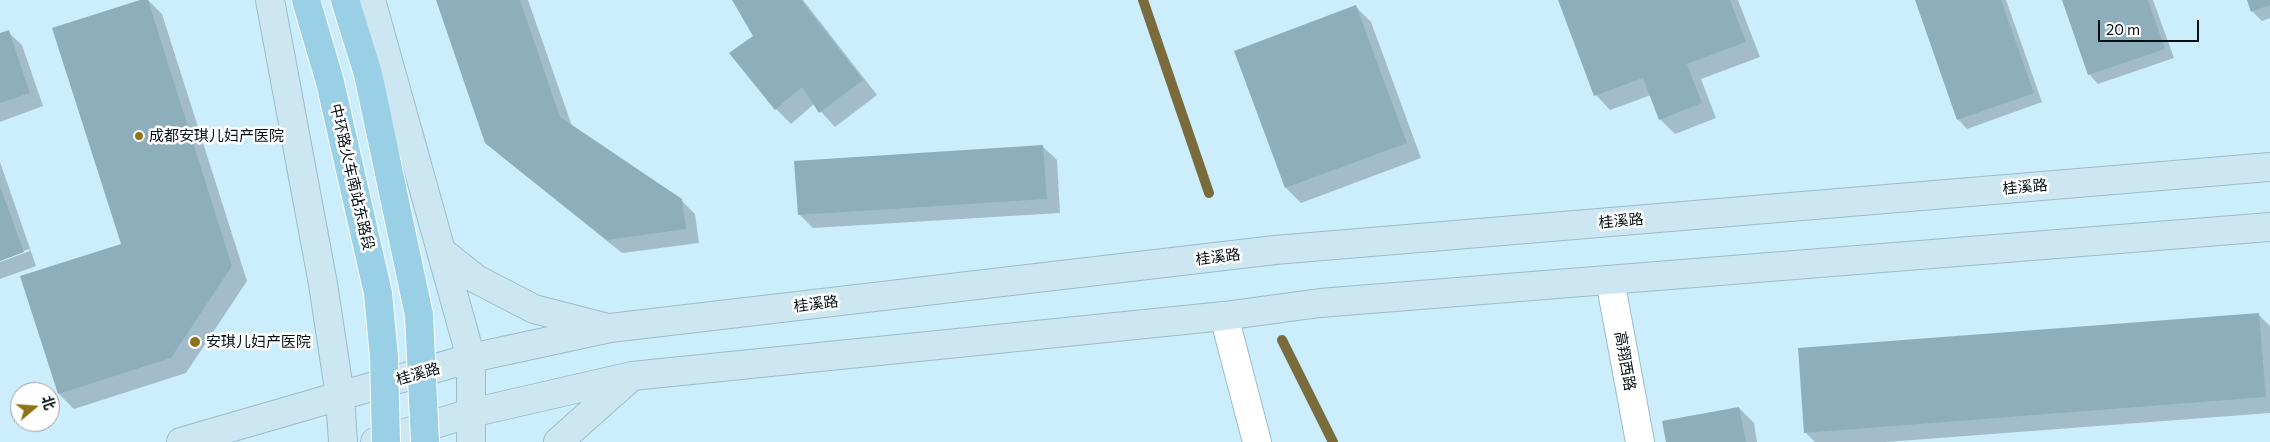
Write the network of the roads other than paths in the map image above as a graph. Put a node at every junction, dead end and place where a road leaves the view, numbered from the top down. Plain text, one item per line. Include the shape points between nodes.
1 (270, 0) edge
2 (306, 0) edge
3 (345, 0) edge
4 (371, 0) edge
5 (2270, 167) edge
6 (2270, 227) edge
7 (441, 251) junction
8 (1610, 280) junction
9 (1224, 316) junction
10 (610, 328) junction
11 (471, 358) junction
12 (632, 376) junction
13 (340, 396) junction
14 (471, 414) junction
15 (181, 442) edge
16 (343, 442) edge
17 (375, 442) edge
18 (386, 442) edge
19 (425, 442) edge
20 (470, 442) edge
21 (558, 442) edge
22 (1257, 442) edge
23 (1640, 442) edge

1 - 13 main road via 323,284
2 - 18 main road, 中环路火车南站东路段, bridge via 330,82 378,293 384,357
3 - 19 main road, bridge via 368,74 418,315
4 - 7 main road
5 - 10 main road, 桂溪路 via 1275,250
6 - 8 main road
7 - 10 main road via 476,279 534,309
7 - 11 main road
8 - 9 main road via 1320,303
8 - 23 street, 高翔西路
9 - 12 main road
9 - 22 street
10 - 11 main road, 桂溪路
11 - 13 main road, 桂溪路
11 - 14 main road
12 - 14 main road
12 - 21 main road
13 - 15 main road, 桂溪路
13 - 16 main road
14 - 17 main road
14 - 20 main road

